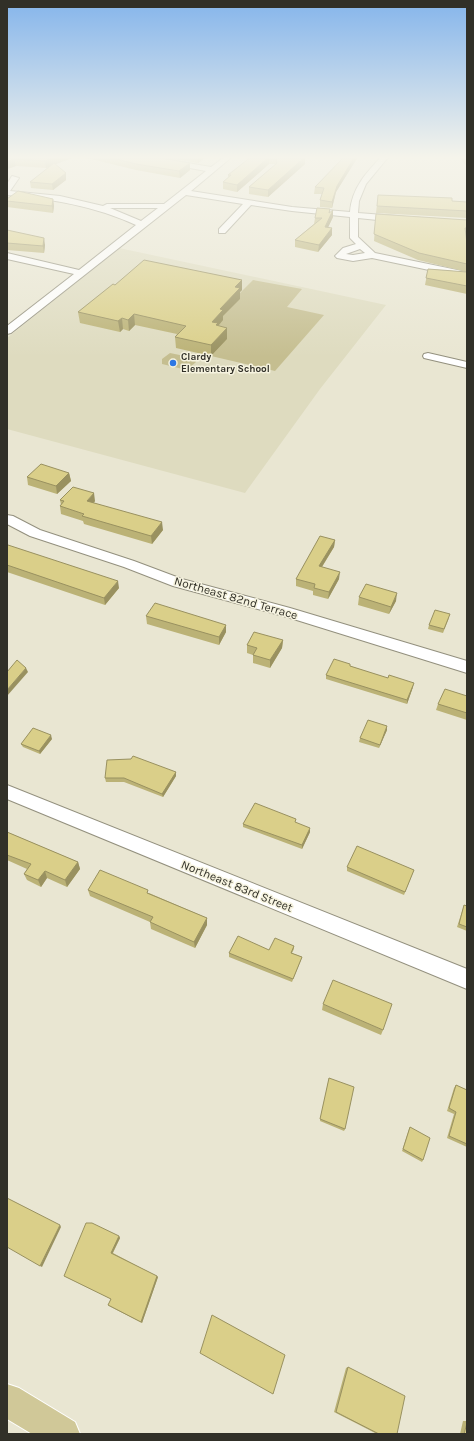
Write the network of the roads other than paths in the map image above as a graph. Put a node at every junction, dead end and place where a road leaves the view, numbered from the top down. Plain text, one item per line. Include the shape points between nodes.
1 (138, 223) edge
2 (229, 223) edge
3 (353, 223) edge
4 (142, 225) joint
5 (222, 231) dead end
6 (361, 246) junction
7 (372, 255) junction
8 (7, 256) edge
9 (81, 273) junction
10 (467, 275) edge
11 (7, 330) edge
12 (428, 356) dead end
13 (467, 365) edge
14 (8, 519) dead end
15 (467, 668) edge
16 (7, 792) edge
17 (467, 979) edge
18 (7, 1400) edge
19 (63, 1434) edge

1 - 4 street
2 - 5 street
3 - 6 street via 354,238
4 - 9 street
6 - 7 street
6 - 7 street via 348,249 340,256 353,258
7 - 10 street
8 - 9 street
9 - 11 street
12 - 13 street
14 - 15 street, Northeast 82nd Terrace via 35,533 178,583 290,613
16 - 17 street, Northeast 83rd Street
18 - 19 main road

